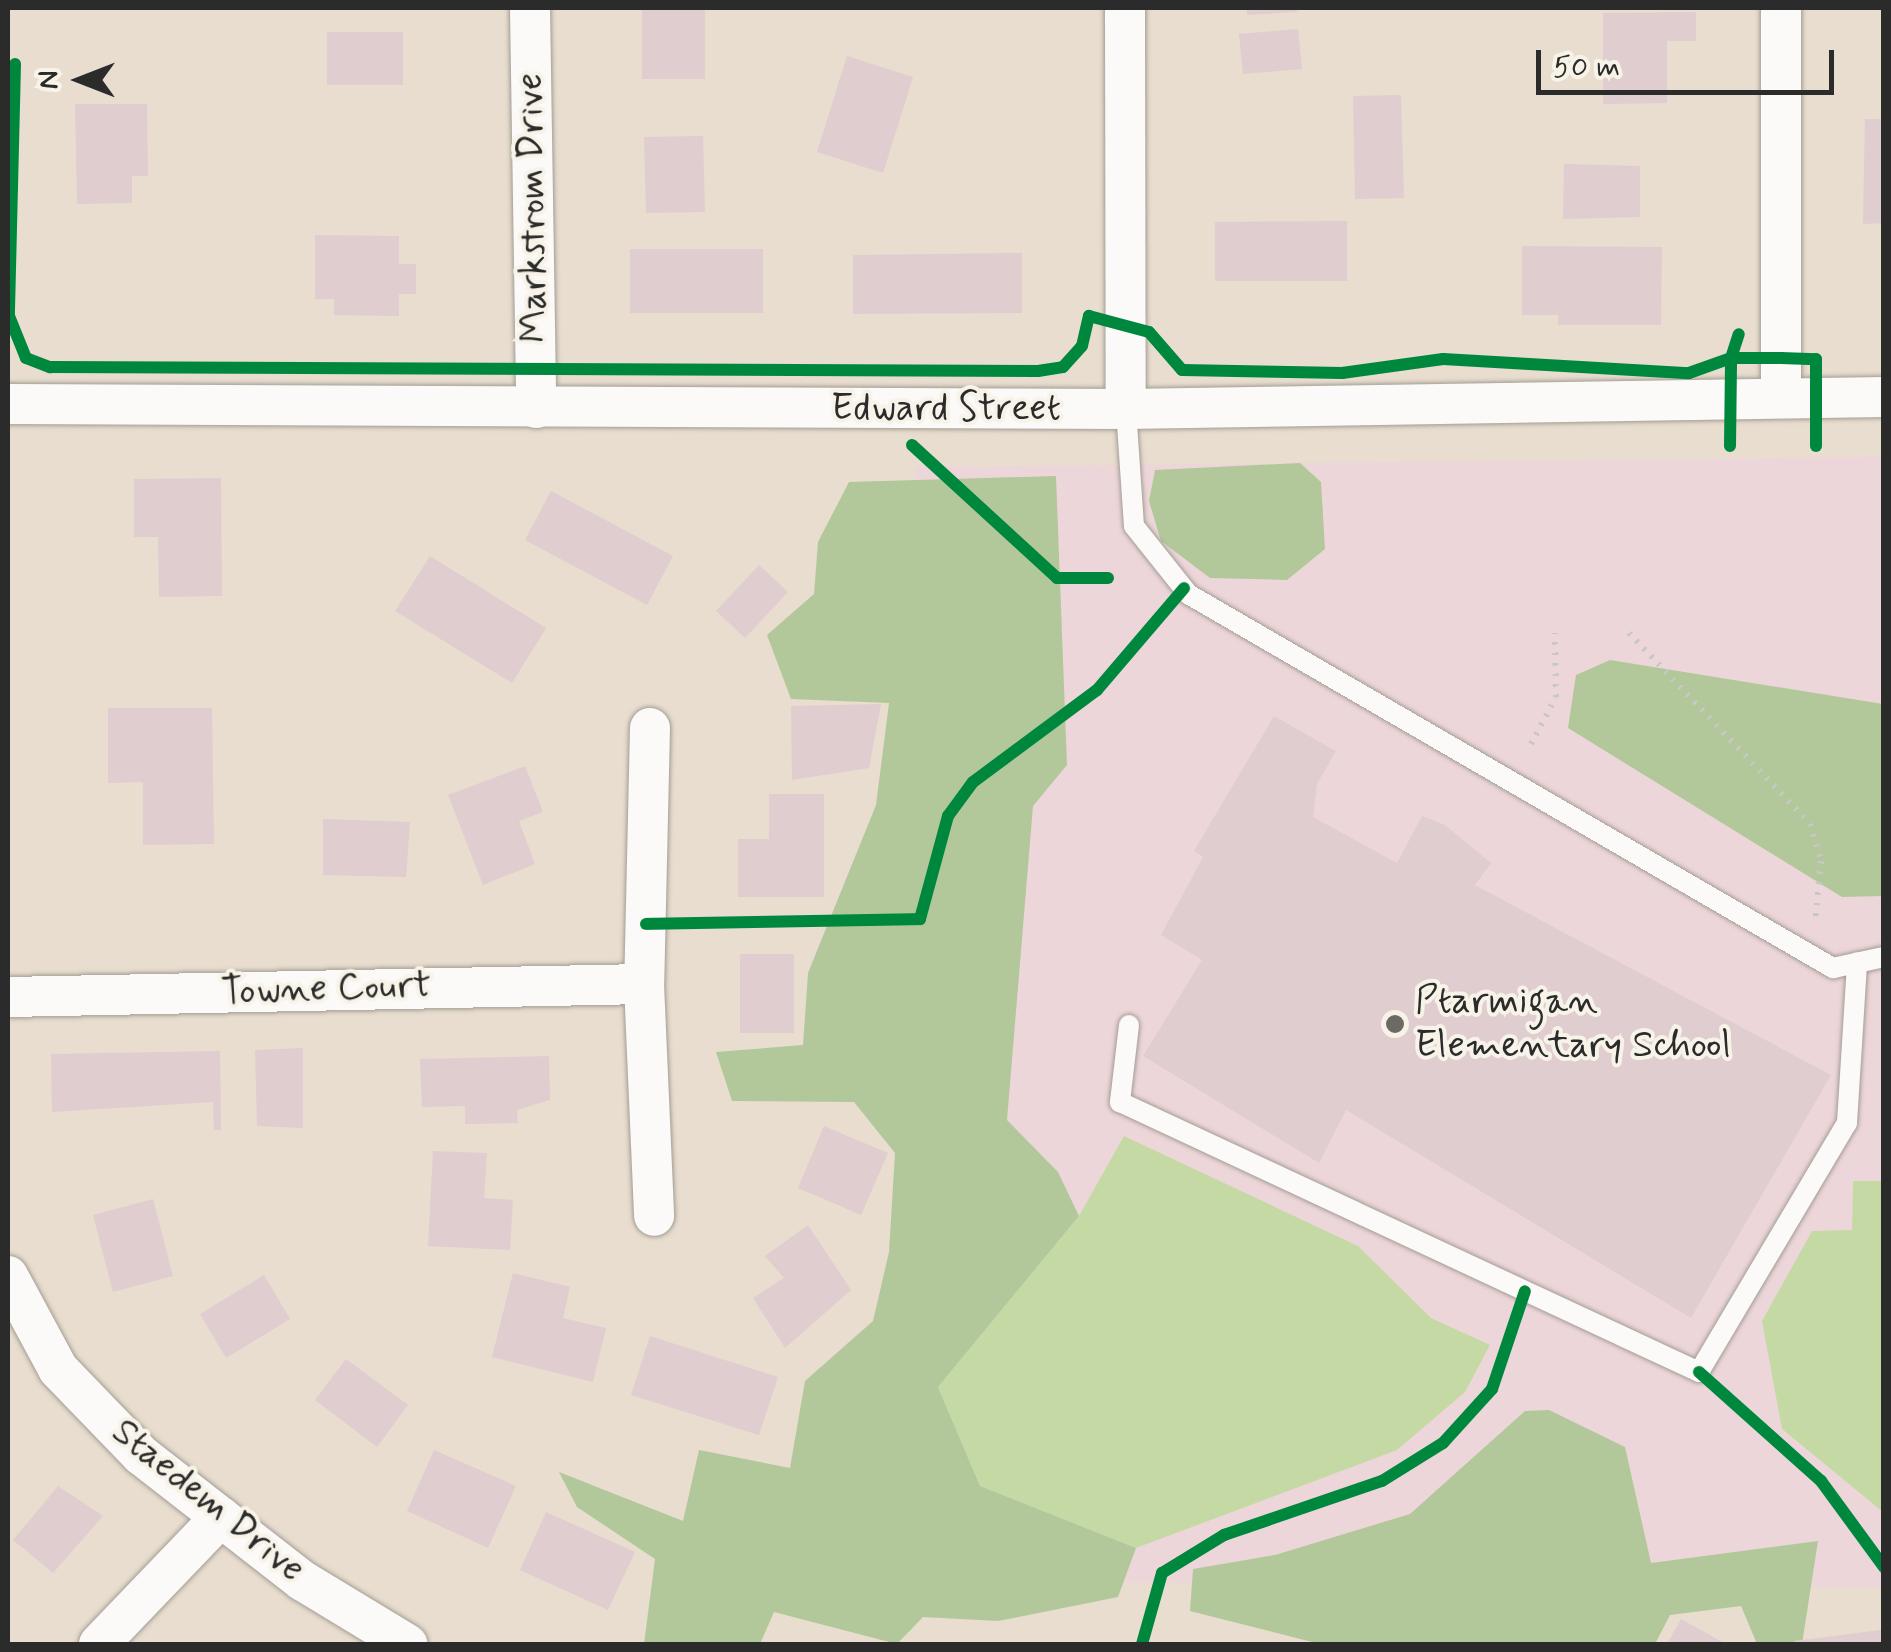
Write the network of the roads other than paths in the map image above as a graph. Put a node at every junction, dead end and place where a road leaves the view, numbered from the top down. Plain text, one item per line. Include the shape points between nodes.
1 (530, 8) edge
2 (1126, 8) edge
3 (1781, 8) edge
4 (1781, 397) junction
5 (1884, 397) edge
6 (8, 404) edge
7 (536, 408) junction
8 (1126, 410) junction
9 (650, 728) dead end
10 (1884, 957) edge
11 (1856, 962) junction
12 (644, 984) junction
13 (8, 997) edge
14 (1129, 1025) dead end
15 (654, 1216) dead end
16 (8, 1276) edge
17 (221, 1517) junction
18 (98, 1644) edge
19 (407, 1644) edge

1 - 7 street, Markstrom Drive
2 - 8 street
3 - 4 street
4 - 5 street, Edward Street
4 - 8 street, Edward Street
6 - 7 street, Edward Street
7 - 8 street, Edward Street
8 - 11 lane via 1134,526 1188,594 1356,699 1833,968
9 - 12 street
10 - 11 lane
11 - 14 lane via 1847,1123 1699,1372 1120,1102
12 - 13 street, Towne Court
12 - 15 street
16 - 17 street, Staedem Drive via 58,1369 141,1455
17 - 18 street
17 - 19 street, Staedem Drive

